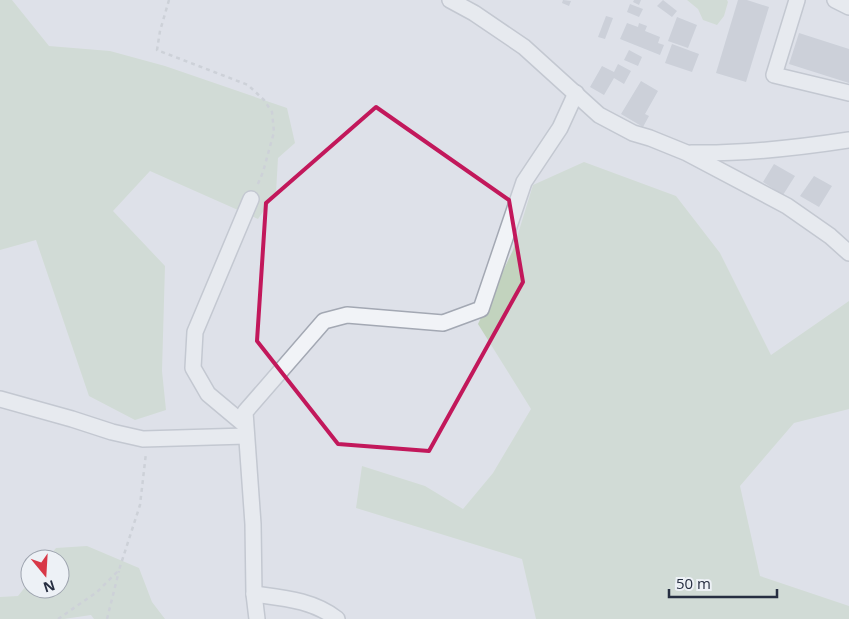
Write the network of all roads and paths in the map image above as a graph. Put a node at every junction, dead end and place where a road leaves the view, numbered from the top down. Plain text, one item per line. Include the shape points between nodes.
1 (170, 0) edge
2 (450, 0) edge
3 (797, 0) edge
4 (835, 0) edge
5 (849, 7) edge
6 (576, 93) junction
7 (849, 93) edge
8 (849, 140) edge
9 (687, 153) junction
10 (251, 199) joint
11 (849, 253) edge
12 (0, 399) edge
13 (246, 430) junction
14 (148, 439) junction
15 (119, 570) junction
16 (254, 594) junction
17 (58, 619) edge
18 (107, 619) edge
19 (256, 619) edge
20 (337, 619) edge

1 - 10 path via 157,50 248,85 272,112 274,132 263,172
2 - 6 street via 524,47
3 - 7 street via 774,75
4 - 5 street
6 - 9 street via 599,115 619,127
6 - 13 street via 560,128 524,182 481,309 442,323 347,315 324,321 245,412
8 - 9 street via 722,154
9 - 11 street via 787,206
10 - 13 street via 195,332 193,368 208,394
12 - 14 street via 112,432
13 - 14 street
13 - 16 street
14 - 15 path via 140,504
15 - 17 path via 97,592
15 - 18 path
16 - 19 street
16 - 20 street via 302,601

